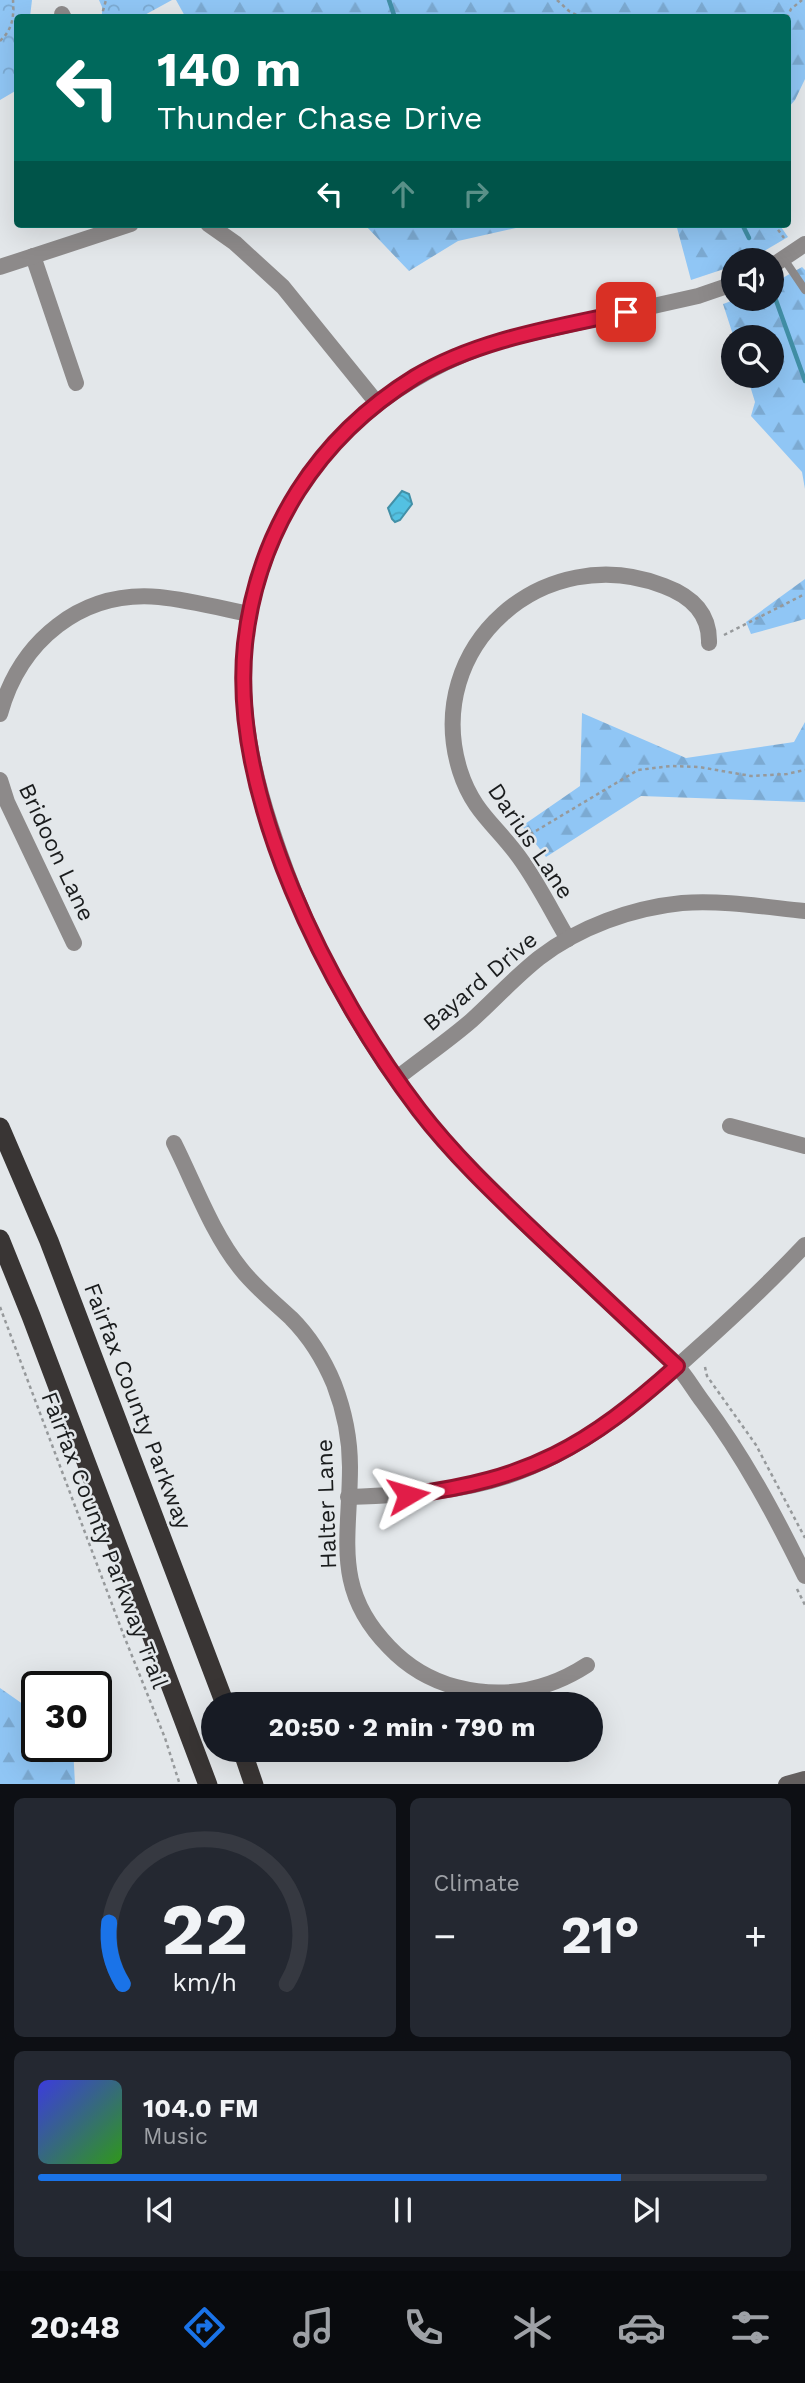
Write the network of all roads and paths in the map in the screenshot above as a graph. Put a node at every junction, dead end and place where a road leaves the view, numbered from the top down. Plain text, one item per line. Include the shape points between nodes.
1 (13, 0) edge
2 (557, 0) edge
3 (802, 0) edge
4 (575, 14) edge
5 (789, 14) edge
6 (0, 41) edge
7 (119, 228) edge
8 (214, 228) edge
9 (805, 244) edge
10 (33, 256) junction
11 (784, 258) edge
12 (0, 267) edge
13 (784, 268) edge
14 (721, 288) edge
15 (805, 289) edge
16 (76, 383) dead end
17 (377, 403) junction
18 (805, 594) edge
19 (249, 614) junction
20 (709, 643) joint
21 (0, 714) edge
22 (805, 770) edge
23 (0, 780) edge
24 (510, 846) junction
25 (805, 911) edge
26 (568, 939) junction
27 (74, 943) dead end
28 (396, 1079) junction
29 (0, 1126) edge
30 (730, 1126) dead end
31 (174, 1143) dead end
32 (805, 1146) edge
33 (0, 1239) edge
34 (805, 1245) edge
35 (0, 1307) edge
36 (677, 1366) junction
37 (705, 1367) dead end
38 (348, 1497) junction
39 (805, 1538) edge
40 (805, 1576) edge
41 (587, 1665) dead end
42 (220, 1692) edge
43 (246, 1762) edge
44 (805, 1780) edge
45 (180, 1784) edge
46 (208, 1784) edge
47 (254, 1784) edge
48 (787, 1784) edge

1 - 6 path via 14,19
2 - 4 path
3 - 5 path
7 - 10 street
8 - 17 street via 283,287
9 - 11 street
10 - 12 street
10 - 16 street
13 - 15 lane
14 - 17 street via 478,348 418,376
17 - 19 street via 326,452 287,509 263,563
18 - 20 path
19 - 21 street via 160,597 103,603 47,633 8,673
19 - 28 street via 243,678 246,720 264,806 311,933 337,986
20 - 24 street, Darius Lane via 706,620 691,600 631,575 594,574 557,582 502,614 465,667 453,732 460,771 471,797
22 - 24 path via 751,776 671,766 638,770
23 - 27 street, Bridoon Lane
24 - 26 street, Darius Lane
25 - 26 street, Bayard Drive via 684,903 629,914
26 - 28 street, Bayard Drive
28 - 36 street via 487,1186
29 - 42 highway, Fairfax County Parkway via 49,1241
30 - 32 street
31 - 38 street, Halter Lane via 226,1249 309,1339 328,1371 347,1432
33 - 46 highway
34 - 36 street
35 - 45 path, Fairfax County Parkway Trail
36 - 38 street via 610,1423 527,1469 446,1491
36 - 40 street via 745,1461
37 - 39 path via 756,1445
38 - 41 street, Halter Lane via 346,1545 354,1591 382,1640 417,1670 448,1685 493,1693 550,1685
43 - 47 highway
44 - 48 main road

